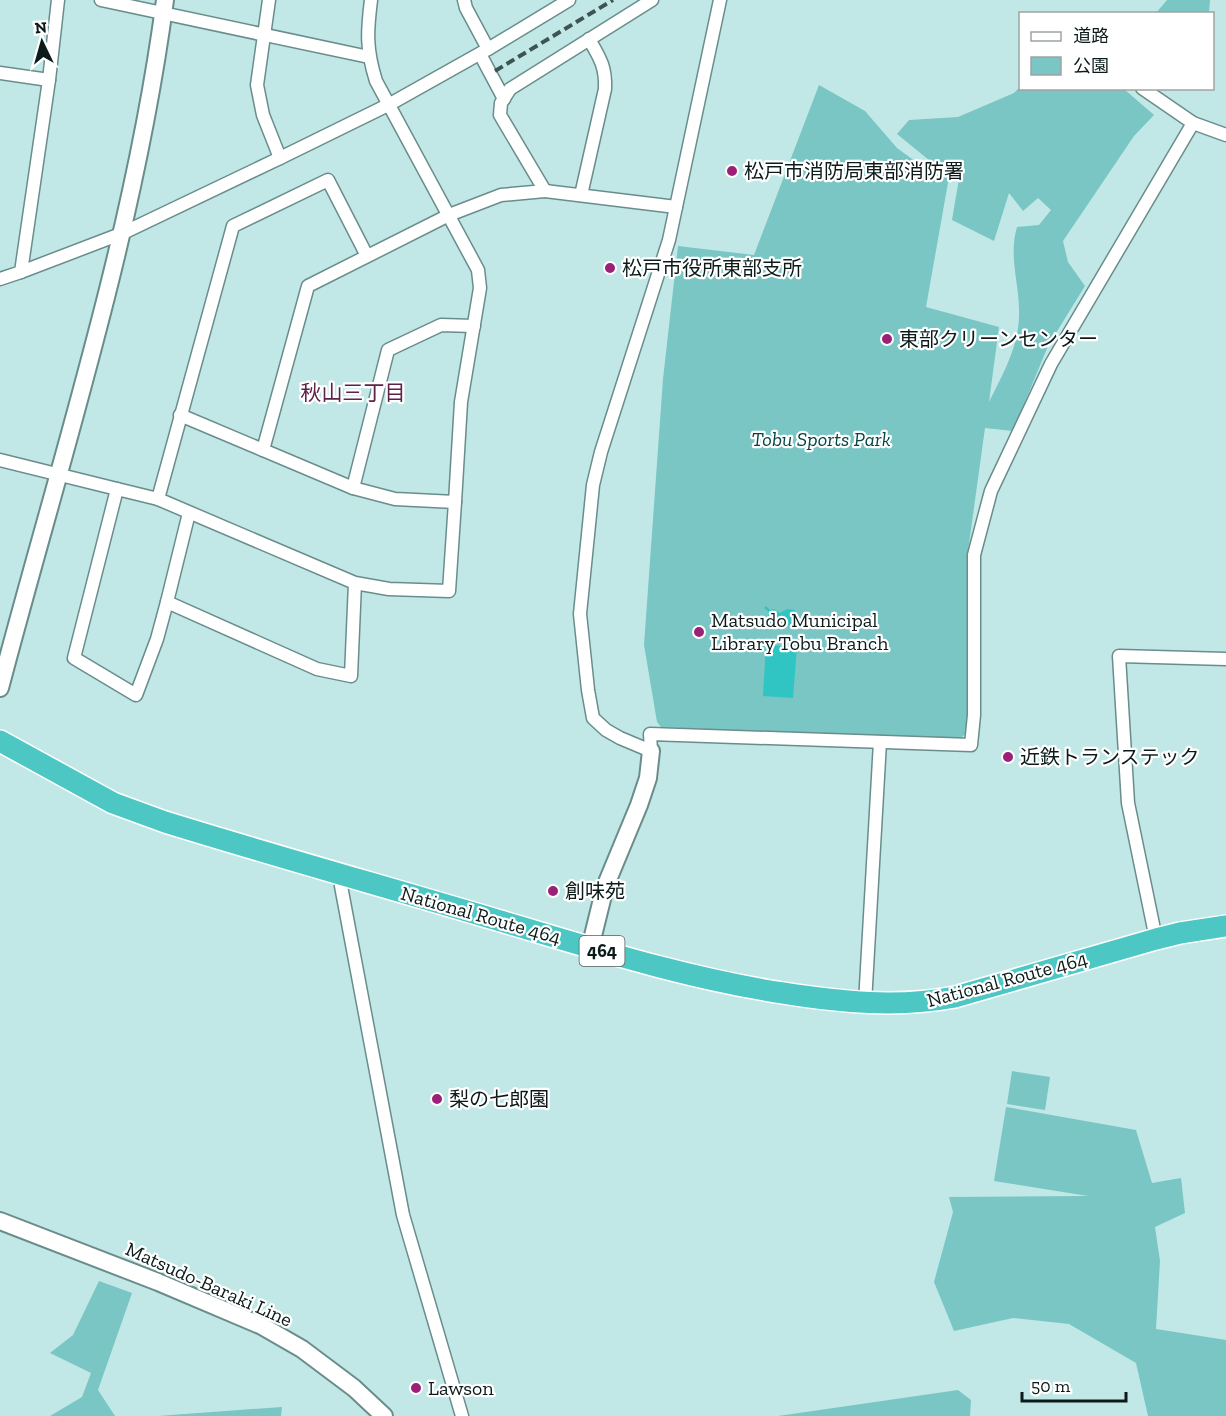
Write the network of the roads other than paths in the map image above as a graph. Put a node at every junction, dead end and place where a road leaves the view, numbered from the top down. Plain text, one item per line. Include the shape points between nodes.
1 (58, 0) edge
2 (101, 0) edge
3 (269, 0) edge
4 (371, 0) edge
5 (464, 0) edge
6 (569, 0) edge
7 (652, 0) edge
8 (720, 0) edge
9 (164, 7) edge
10 (265, 36) junction
11 (589, 39) junction
12 (484, 52) junction
13 (369, 57) junction
14 (0, 73) edge
15 (49, 80) junction
16 (1145, 90) edge
17 (504, 99) junction
18 (390, 104) junction
19 (1193, 123) junction
20 (1226, 135) edge
21 (280, 158) junction
22 (545, 191) junction
23 (581, 195) junction
24 (676, 207) junction
25 (449, 215) junction
26 (123, 233) junction
27 (367, 256) junction
28 (21, 272) junction
29 (0, 279) edge
30 (474, 326) junction
31 (180, 415) junction
32 (263, 450) junction
33 (0, 460) edge
34 (58, 474) junction
35 (353, 488) junction
36 (117, 489) junction
37 (158, 499) junction
38 (454, 502) junction
39 (189, 513) junction
40 (355, 583) junction
41 (167, 602) junction
42 (1226, 659) edge
43 (0, 688) edge
44 (0, 741) edge
45 (880, 742) junction
46 (651, 751) junction
47 (343, 875) junction
48 (1226, 926) edge
49 (1156, 939) junction
50 (590, 948) junction
51 (865, 1003) junction
52 (0, 1221) edge
53 (384, 1416) edge
54 (462, 1416) edge

1 - 15 street
2 - 9 street
3 - 10 street
4 - 13 street
5 - 12 street
6 - 12 street
7 - 11 street
8 - 24 street
9 - 10 street
9 - 26 street
10 - 13 street
10 - 21 street via 257,84 263,115
11 - 17 street via 510,89
11 - 23 street via 601,59 605,88
12 - 17 street
12 - 18 street
13 - 18 street via 376,81
14 - 15 street
15 - 28 street
16 - 19 street
17 - 22 street via 500,115
18 - 21 street
18 - 25 street
19 - 20 street
19 - 45 street via 1052,364 991,491 974,555 971,745
21 - 26 street
22 - 23 street
22 - 25 street via 501,195
23 - 24 street
24 - 46 street via 601,452 593,486 580,614 593,718 620,738
25 - 27 street
25 - 30 street via 478,270 480,288
26 - 28 street
26 - 34 street
27 - 31 street via 328,180 233,226
27 - 32 street via 308,286
28 - 29 street
30 - 35 street via 441,325 388,350
30 - 38 street via 461,402
31 - 32 street
31 - 37 street
32 - 35 street
33 - 34 street
34 - 36 street
34 - 43 street
35 - 38 street via 395,499
36 - 37 street
36 - 41 street via 74,658 136,695
37 - 39 street
38 - 40 street via 449,591 389,589
39 - 40 street
39 - 41 street
40 - 41 street via 351,676 317,669
42 - 49 street via 1119,656 1128,803
44 - 47 highway, National Route 464 / 464 via 113,803
45 - 46 street via 650,734
45 - 51 street
46 - 50 street via 648,778 605,887
47 - 50 highway, National Route 464 / 464
47 - 54 street via 341,886 403,1215
48 - 49 highway, National Route 464 / 464
49 - 51 highway, National Route 464 / 464 via 955,997 899,1004
50 - 51 highway, National Route 464 / 464 via 748,988
52 - 53 street, Matsudo-Baraki Line via 262,1326 302,1349

